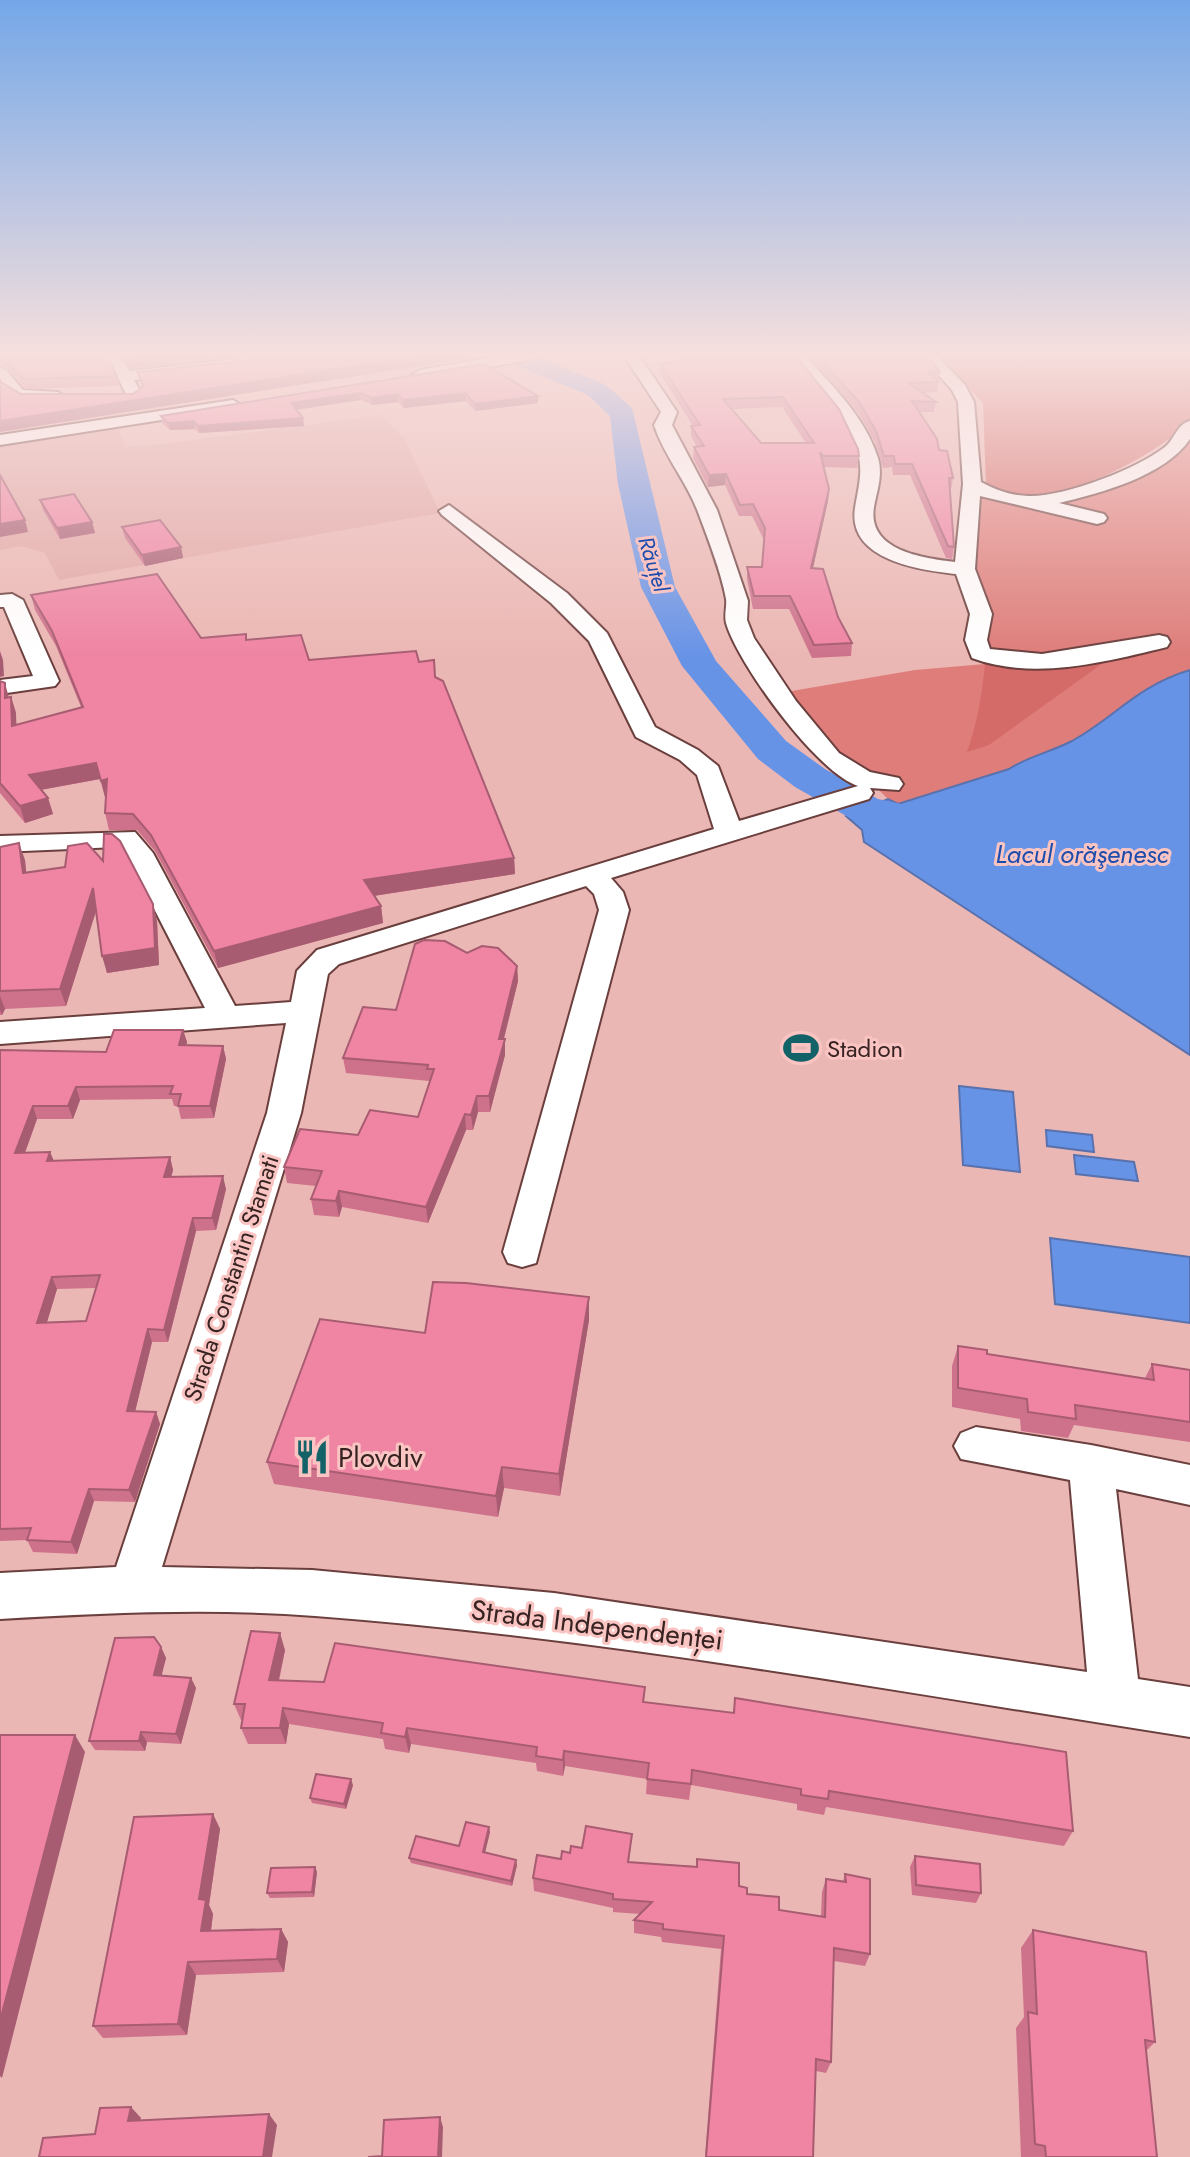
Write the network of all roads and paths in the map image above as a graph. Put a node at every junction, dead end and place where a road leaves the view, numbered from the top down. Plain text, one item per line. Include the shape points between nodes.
1 (677, 455) edge
2 (867, 455) edge
3 (970, 455) edge
4 (1165, 455) edge
5 (972, 484) junction
6 (1032, 502) junction
7 (449, 511) dead end
8 (1097, 518) dead end
9 (965, 569) junction
10 (6, 600) edge
11 (1159, 642) dead end
12 (0, 687) edge
13 (890, 784) dead end
14 (860, 793) dead end
15 (728, 830) junction
16 (0, 844) edge
17 (591, 874) junction
18 (306, 1011) junction
19 (226, 1018) junction
20 (0, 1033) edge
21 (522, 1252) dead end
22 (976, 1446) dead end
23 (1091, 1464) junction
24 (1190, 1485) edge
25 (132, 1589) junction
26 (2, 1603) edge
27 (1115, 1700) junction
28 (1189, 1715) edge

1 - 13 street via 707,510 737,601 736,620 743,638 830,758 846,771
2 - 9 street via 872,470 863,520 866,531 902,558
3 - 5 street
4 - 6 street via 1099,484
5 - 6 street via 997,496
5 - 9 street
6 - 8 street
7 - 15 street via 559,598 599,638 645,732 709,772
9 - 11 street via 981,614 976,640 980,653 1002,660 1128,650
10 - 12 street via 47,681
14 - 15 street
15 - 17 street
16 - 19 street via 125,838 139,853
17 - 18 street, Strada Constantin Stamati via 360,945 317,965
17 - 21 street via 608,892 614,910
18 - 19 street
18 - 25 street, Strada Constantin Stamati via 284,1113
19 - 20 street
22 - 23 street
23 - 24 street
23 - 27 street
25 - 26 street, Strada Independenței
25 - 27 street, Strada Independenței via 312,1593 554,1616
27 - 28 street, Strada Independenței

